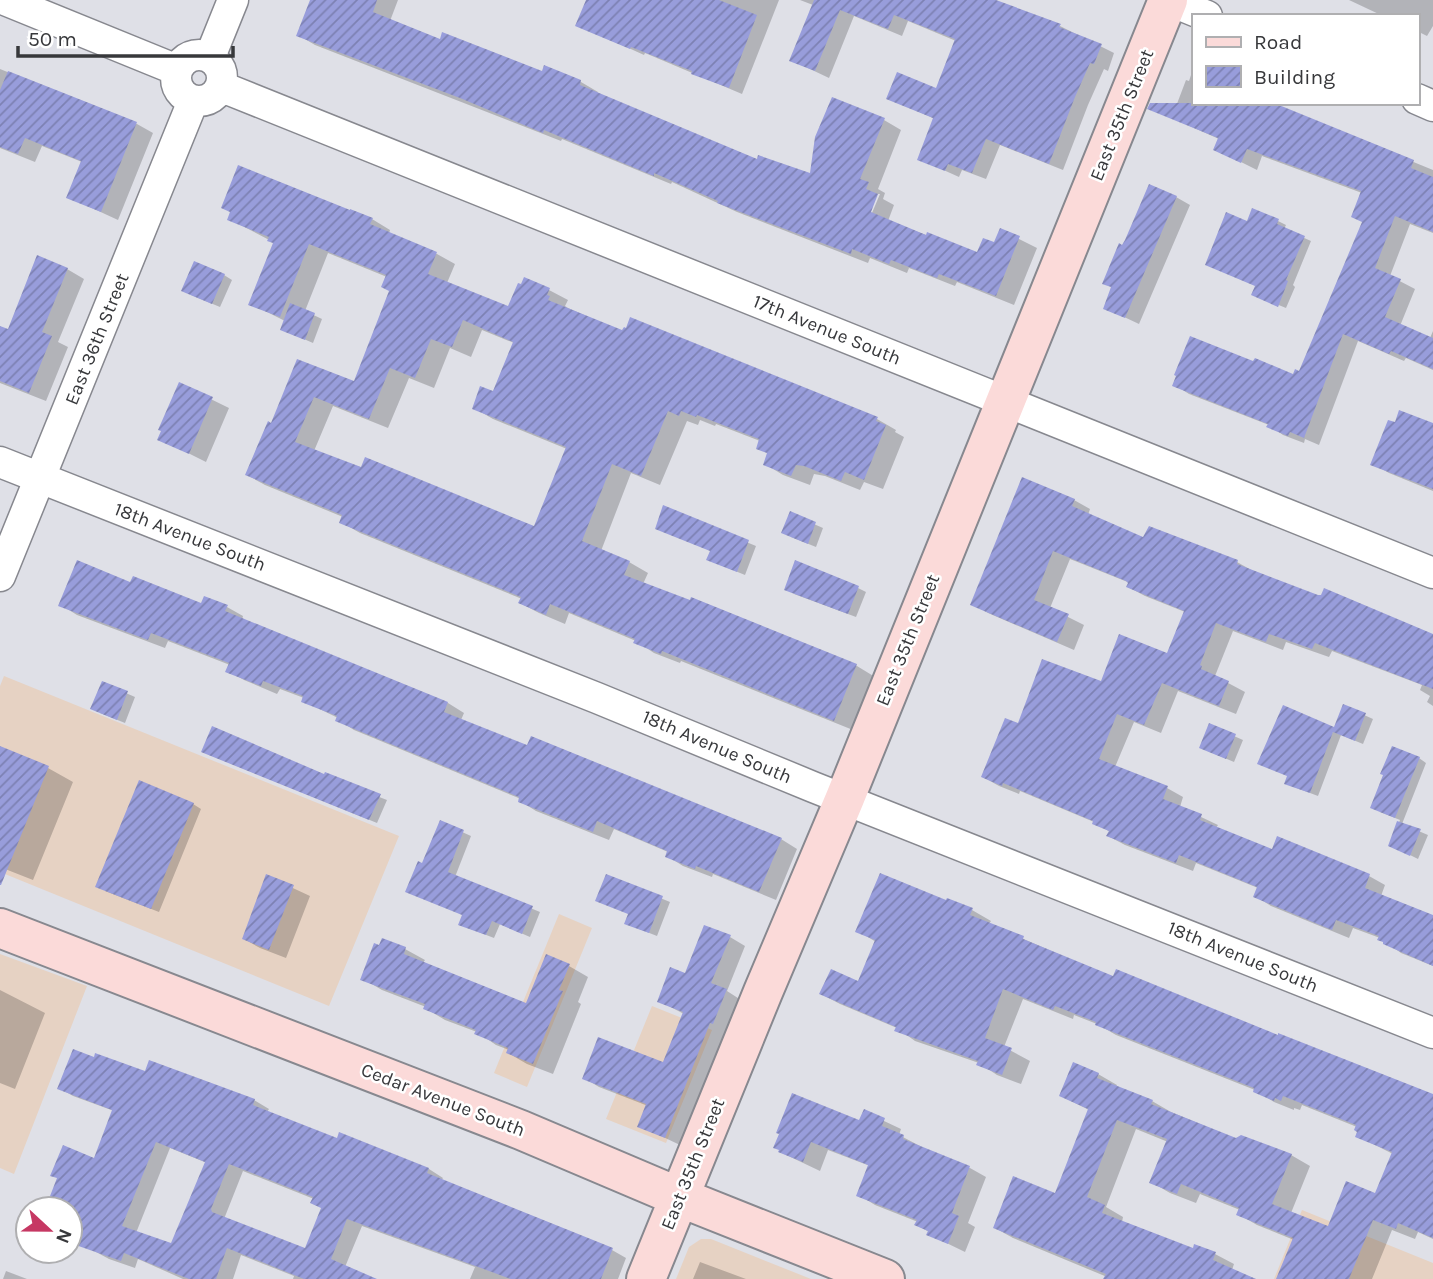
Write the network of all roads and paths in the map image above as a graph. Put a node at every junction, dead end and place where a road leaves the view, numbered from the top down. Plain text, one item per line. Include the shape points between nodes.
1 (5, 0) edge
2 (233, 0) edge
3 (1168, 0) edge
4 (1201, 14) edge
5 (210, 57) junction
6 (177, 70) junction
7 (222, 87) junction
8 (193, 102) junction
9 (1005, 402) junction
10 (0, 462) edge
11 (40, 479) junction
12 (1433, 573) edge
13 (0, 576) edge
14 (845, 798) junction
15 (0, 928) edge
16 (1433, 1033) edge
17 (679, 1197) junction
18 (646, 1279) edge
19 (885, 1279) edge

1 - 6 street
2 - 5 street
3 - 4 street
3 - 9 street, East 35th Street
5 - 6 street via 188,58
5 - 7 street via 219,64
6 - 8 street via 178,88
7 - 8 street via 204,102
7 - 9 street, 17th Avenue South
8 - 11 street, East 36th Street
9 - 12 street, 17th Avenue South
9 - 14 street, East 35th Street
10 - 11 street, 18th Avenue South
11 - 13 street, East 36th Street
11 - 14 street, 18th Avenue South
14 - 16 street, 18th Avenue South
14 - 17 street, East 35th Street
15 - 17 street, Cedar Avenue South via 521,1130
17 - 18 street, East 35th Street
17 - 19 street, Cedar Avenue South

